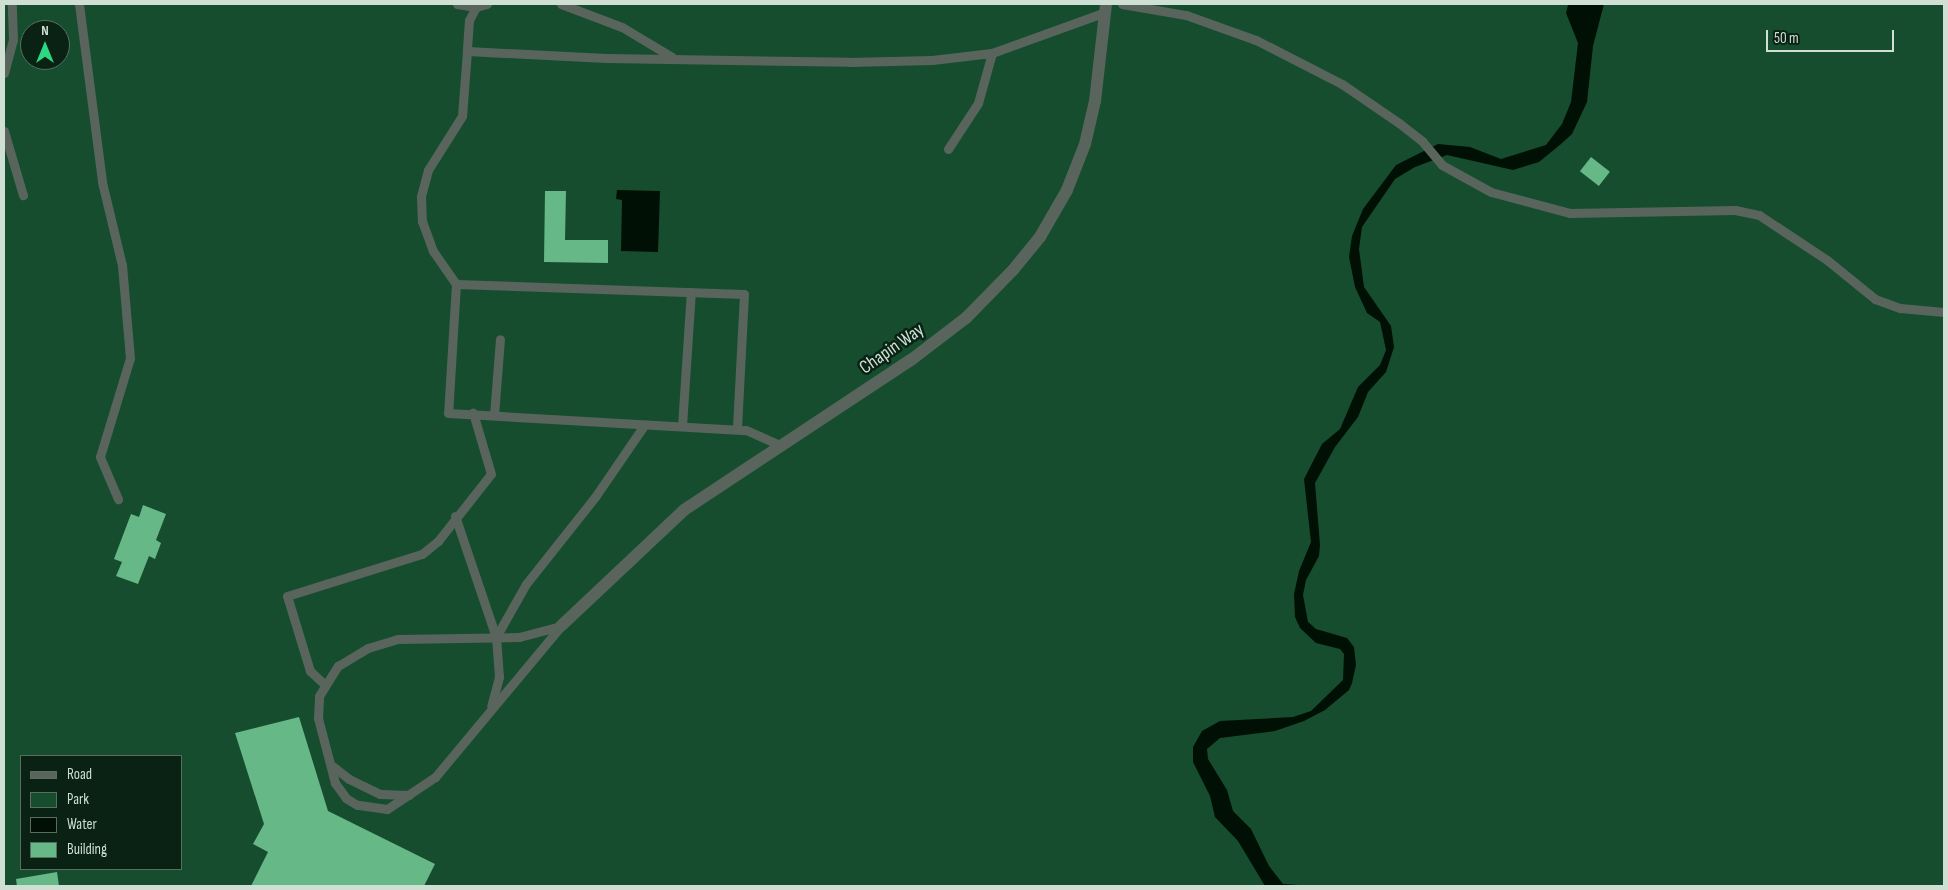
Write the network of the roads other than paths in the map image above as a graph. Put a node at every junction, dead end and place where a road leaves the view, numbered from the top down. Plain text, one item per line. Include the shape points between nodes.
1 (12, 4) edge
2 (79, 4) edge
3 (457, 4) edge
4 (487, 4) edge
5 (561, 4) edge
6 (1122, 4) edge
7 (476, 7) junction
8 (1105, 8) edge
9 (467, 51) junction
10 (992, 53) junction
11 (674, 58) junction
12 (4, 73) edge
13 (4, 131) edge
14 (948, 149) dead end
15 (23, 195) dead end
16 (456, 284) junction
17 (691, 292) junction
18 (1944, 312) edge
19 (500, 339) dead end
20 (473, 413) junction
21 (494, 415) junction
22 (645, 424) junction
23 (682, 426) junction
24 (737, 429) junction
25 (782, 446) junction
26 (118, 498) dead end
27 (455, 516) junction
28 (560, 626) junction
29 (496, 637) junction
30 (324, 684) junction
31 (484, 719) junction
32 (329, 763) junction
33 (411, 794) junction

1 - 12 lane via 13,40
2 - 26 lane via 102,182 122,265 130,358 100,457
3 - 7 lane
4 - 7 lane
5 - 11 lane via 622,27
6 - 18 lane via 1186,15 1256,40 1342,84 1422,141 1442,165 1491,192 1570,213 1735,210 1759,215 1827,260 1875,299 1900,308
7 - 9 lane via 469,20
8 - 10 lane
8 - 25 street, Chapin Way via 1095,101 1085,144 1067,190 1040,237 966,318 911,360
9 - 11 lane
9 - 16 lane via 462,116 428,170 421,196 422,221 433,251
10 - 11 lane via 932,60 849,62
10 - 14 lane via 978,103
13 - 15 lane
16 - 17 lane
16 - 20 lane via 448,413
17 - 23 lane
17 - 24 lane via 744,294
19 - 21 lane
20 - 21 lane
20 - 27 lane via 491,474
21 - 22 lane
22 - 23 lane
22 - 29 lane via 595,497 526,584
23 - 24 lane
24 - 25 lane
25 - 28 street, Chapin Way via 684,510
27 - 29 lane
27 - 30 lane via 438,541 422,554 287,596 310,672
28 - 29 lane via 519,637
28 - 31 lane
29 - 30 lane via 398,639 354,656 338,666
29 - 31 lane via 497,686
30 - 32 lane via 318,696 318,718
31 - 33 lane via 435,777
32 - 33 lane via 349,779 380,794
32 - 33 lane via 335,782 346,798 357,805 387,809

